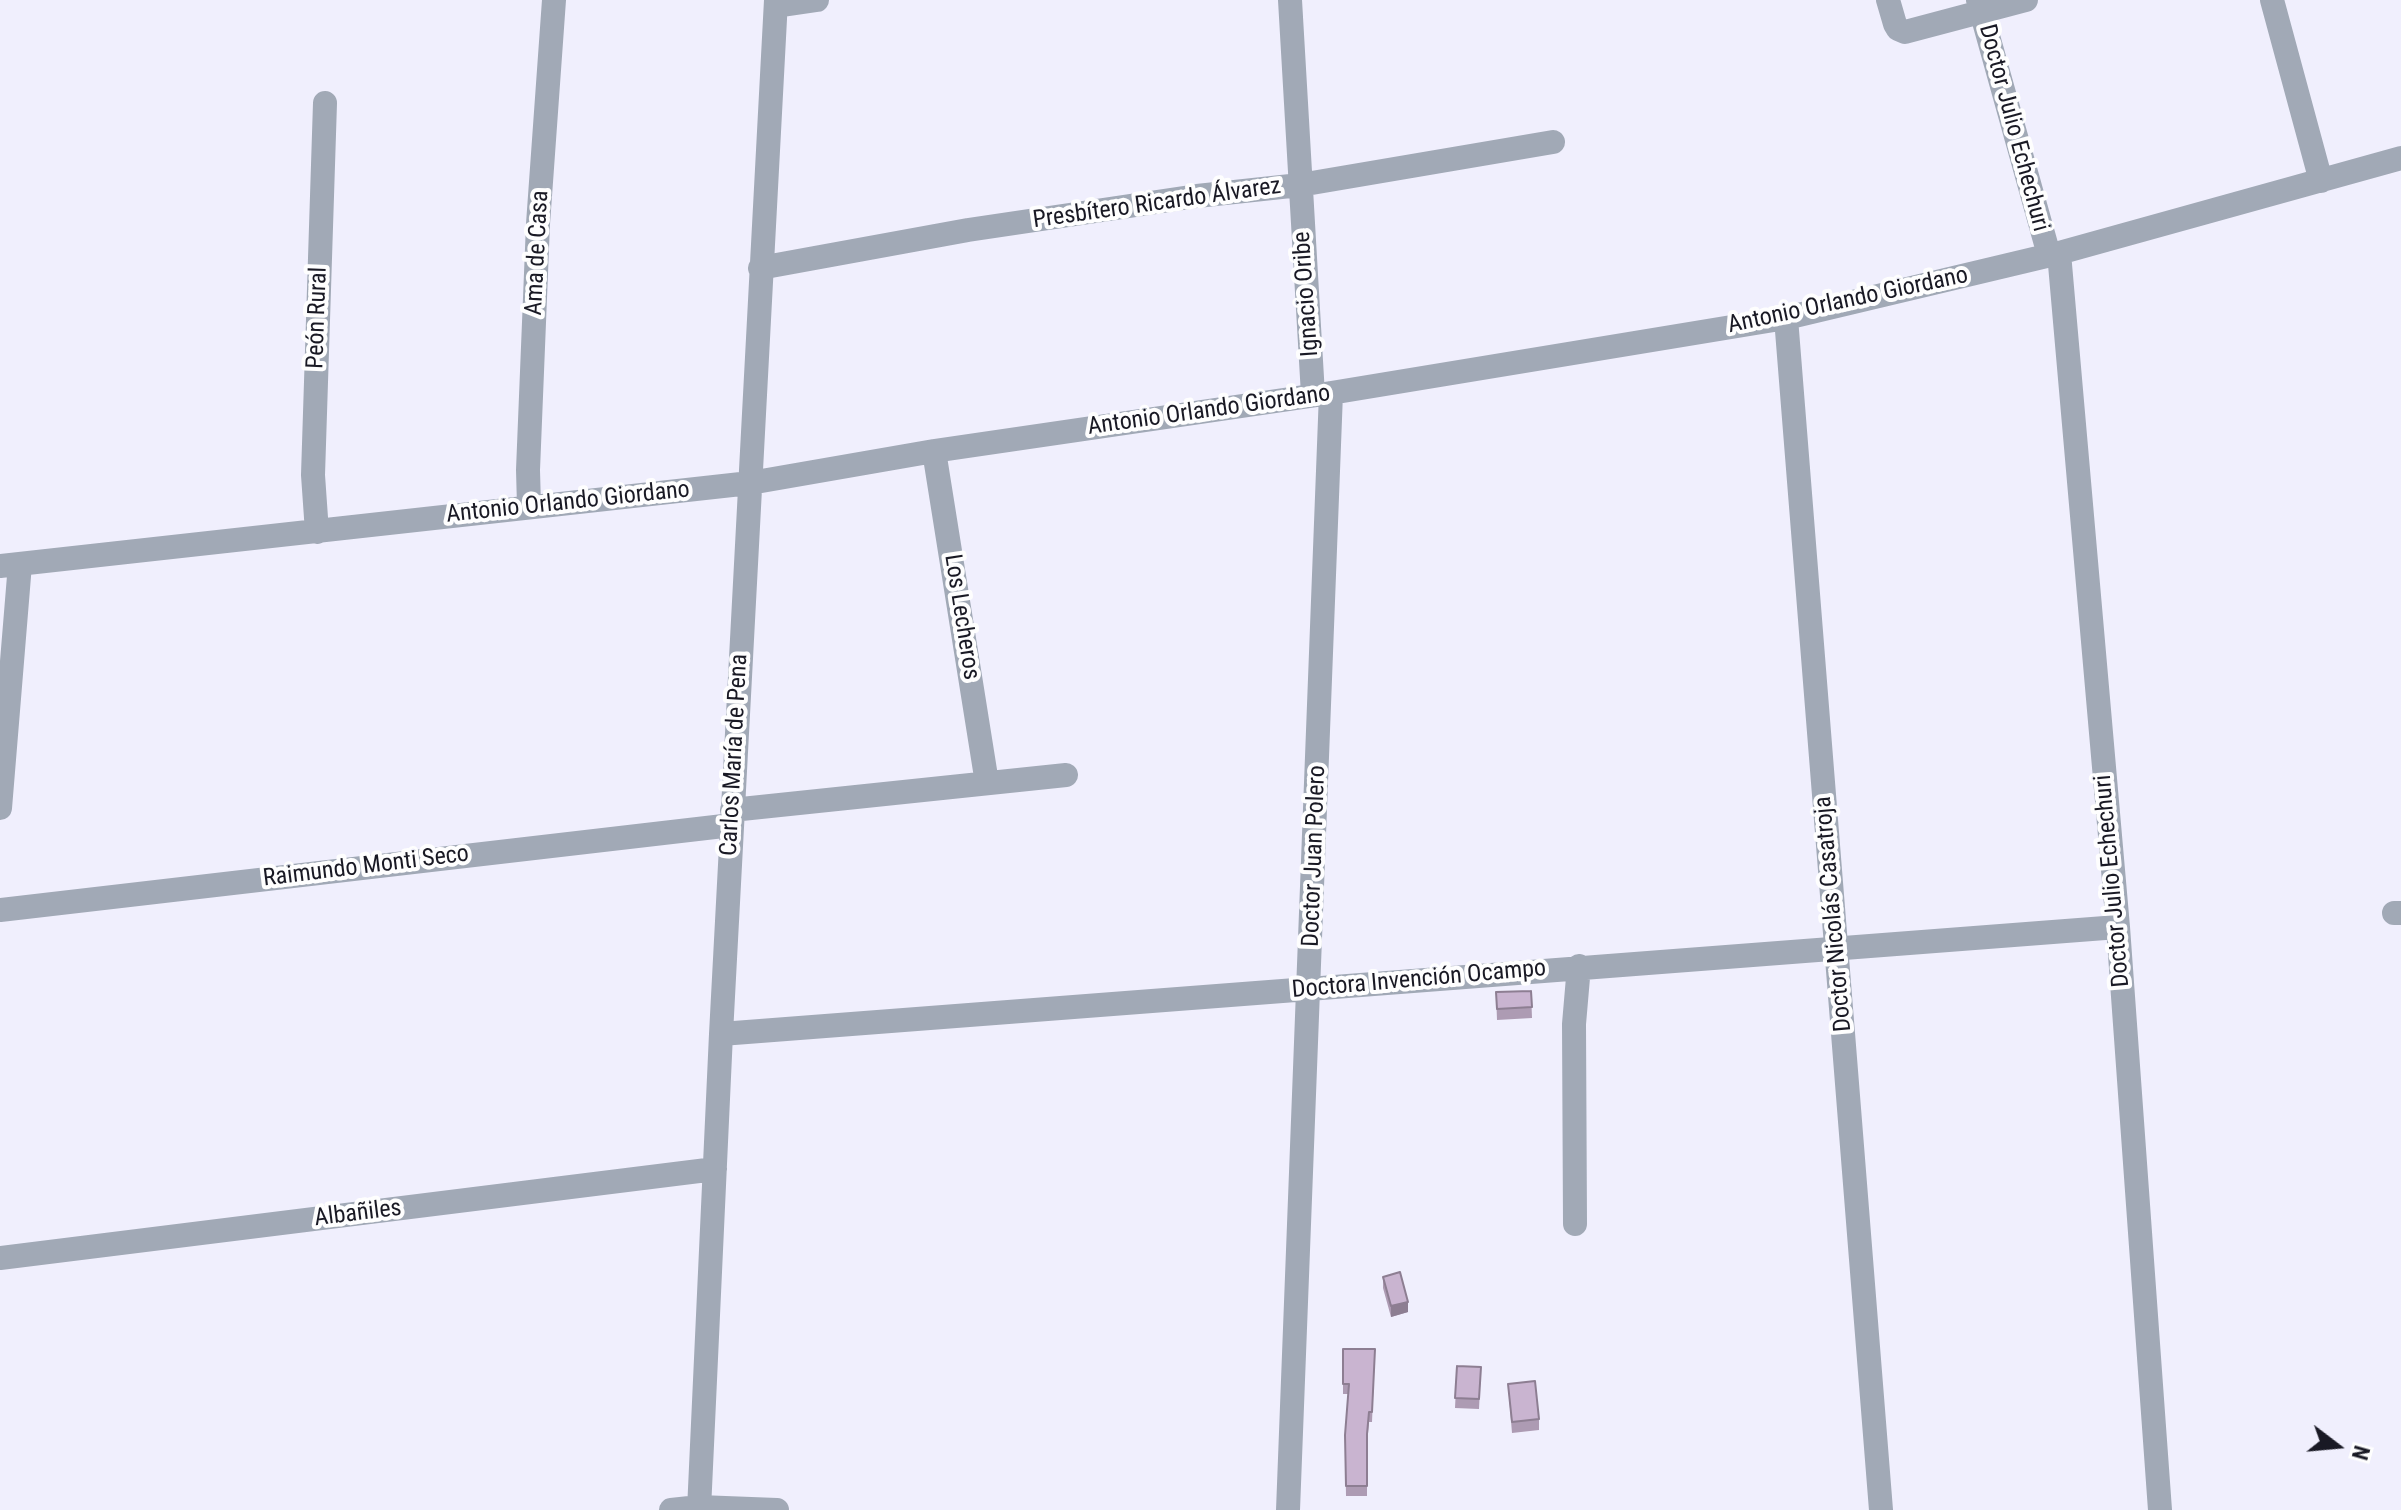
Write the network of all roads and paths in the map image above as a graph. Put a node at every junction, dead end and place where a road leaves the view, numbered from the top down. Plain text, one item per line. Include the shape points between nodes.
1 (554, 0) edge
2 (817, 0) edge
3 (1290, 0) edge
4 (1888, 0) edge
5 (2026, 0) edge
6 (2272, 0) edge
7 (776, 3) edge
8 (1980, 7) edge
9 (325, 103) dead end
10 (1553, 142) dead end
11 (2401, 158) edge
12 (2321, 181) junction
13 (1300, 185) junction
14 (2054, 254) junction
15 (760, 268) junction
16 (1786, 318) junction
17 (1322, 394) junction
18 (934, 451) junction
19 (750, 483) junction
20 (529, 506) junction
21 (317, 532) junction
22 (10, 565) edge
23 (1066, 775) dead end
24 (987, 783) junction
25 (0, 808) edge
26 (732, 818) junction
27 (0, 910) edge
28 (2118, 927) junction
29 (1837, 948) junction
30 (1579, 966) junction
31 (1310, 989) junction
32 (721, 1034) junction
33 (715, 1169) junction
34 (1575, 1224) dead end
35 (0, 1258) edge
36 (699, 1508) edge
37 (671, 1510) edge
38 (777, 1510) edge
39 (1288, 1510) edge
40 (1881, 1510) edge
41 (2160, 1510) edge

1 - 20 street, Ama de Casa via 538,224
2 - 7 street
3 - 13 street, Ignacio Oribe
4 - 8 street via 1895,24 1905,32
5 - 8 street
6 - 12 street
7 - 15 street, Carlos María de Pena
8 - 14 street, Doctor Julio Echechuri
9 - 21 street, Peón Rural via 313,475
10 - 13 street, Presbítero Ricardo Álvarez
11 - 12 street, Antonio Orlando Giordano
12 - 14 street, Antonio Orlando Giordano
13 - 15 street, Presbítero Ricardo Álvarez via 1045,219
13 - 17 street, Ignacio Oribe
14 - 16 street, Antonio Orlando Giordano
14 - 28 street, Doctor Julio Echechuri
15 - 19 street, Carlos María de Pena
16 - 17 street, Antonio Orlando Giordano
16 - 29 street, Doctor Nicolás Casatroja
17 - 18 street, Antonio Orlando Giordano
17 - 31 street, Doctor Juan Polero
18 - 19 street, Antonio Orlando Giordano
18 - 24 street, Los Lecheros
19 - 20 street, Antonio Orlando Giordano
19 - 26 street, Carlos María de Pena
20 - 21 street, Antonio Orlando Giordano
21 - 22 street, Antonio Orlando Giordano
22 - 25 street
23 - 24 street, Raimundo Monti Seco
24 - 26 street, Raimundo Monti Seco
26 - 27 street, Raimundo Monti Seco
26 - 32 street, Carlos María de Pena
28 - 29 street, Doctora Invención Ocampo
28 - 41 street, Doctor Julio Echechuri
29 - 30 street, Doctora Invención Ocampo
29 - 40 street, Doctor Nicolás Casatroja
30 - 31 street, Doctora Invención Ocampo
30 - 34 street via 1574,1024
31 - 32 street, Doctora Invención Ocampo
31 - 39 street, Doctor Juan Polero
32 - 33 street, Carlos María de Pena
33 - 35 street, Albañiles
33 - 36 street, Carlos María de Pena
36 - 37 street
36 - 38 street

